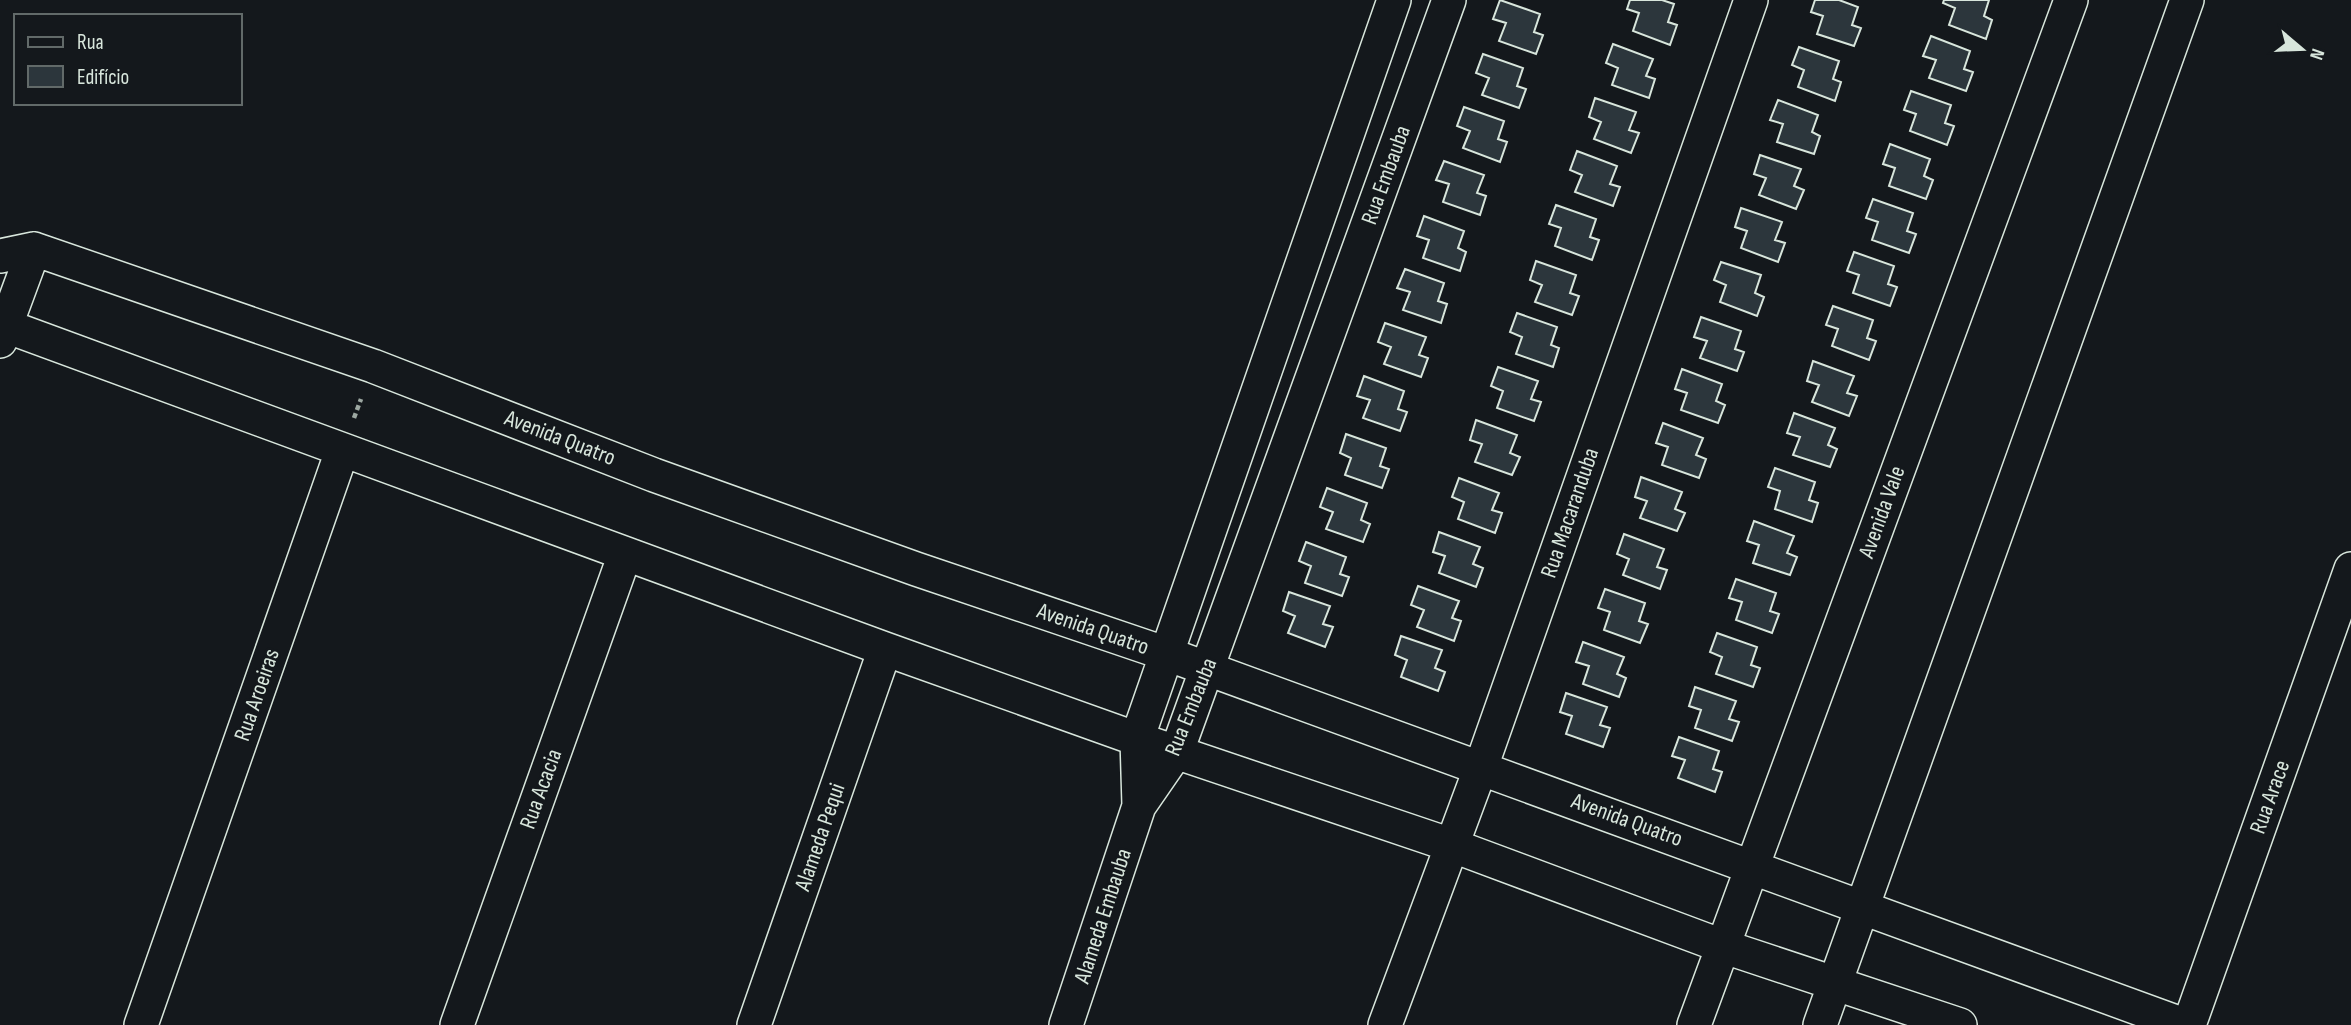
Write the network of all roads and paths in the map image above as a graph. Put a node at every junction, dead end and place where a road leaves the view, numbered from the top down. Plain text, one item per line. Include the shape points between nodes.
1 (1394, 0) edge
2 (1449, 0) edge
3 (1751, 0) edge
4 (2071, 0) edge
5 (2187, 0) edge
6 (34, 249) junction
7 (0, 256) edge
8 (2, 329) edge
9 (373, 366) junction
10 (342, 451) junction
11 (625, 554) junction
12 (2351, 569) edge
13 (885, 649) junction
14 (1167, 654) junction
15 (1207, 670) junction
16 (1137, 739) junction
17 (1177, 751) junction
18 (1481, 767) junction
19 (1139, 806) junction
20 (1451, 845) junction
21 (1752, 866) junction
22 (1864, 908) junction
23 (1723, 946) junction
24 (1836, 982) junction
25 (141, 1025) edge
26 (457, 1025) edge
27 (754, 1025) edge
28 (1066, 1025) edge
29 (1385, 1025) edge
30 (1695, 1025) edge
31 (1821, 1025) edge
32 (1960, 1025) edge
33 (2184, 1025) edge
34 (2189, 1025) edge

1 - 14 street, Rua Embauba
2 - 15 street, Rua Embauba
3 - 18 street, Rua Macaranduba
4 - 21 street, Avenida Vale
5 - 22 street
6 - 7 street
6 - 8 street
6 - 9 street, Avenida Quatro
8 - 10 street
9 - 10 path
9 - 14 street, Avenida Quatro via 654,475
10 - 11 street
10 - 25 street, Rua Aroeiras
11 - 13 street
11 - 26 street, Rua Acacia
12 - 34 street, Rua Arace
13 - 16 street
13 - 27 street, Alameda Pequi
14 - 15 street, Avenida Quatro
14 - 16 street, Rua Embauba
15 - 17 street, Rua Embauba
15 - 18 street, Avenida Quatro
16 - 17 street
16 - 19 street, Rua Embauba
17 - 19 street, Rua Embauba
17 - 20 street
18 - 20 street, Rua Macaranduba
18 - 21 street, Avenida Quatro
19 - 28 street, Alameda Embauba
20 - 23 street
20 - 29 street, Rua Macaranduba
21 - 22 street, Avenida Quatro
21 - 23 street, Avenida Vale
22 - 24 street
22 - 33 street, Avenida Quatro
23 - 24 street
23 - 30 street, Avenida Vale
24 - 31 street
24 - 32 street

